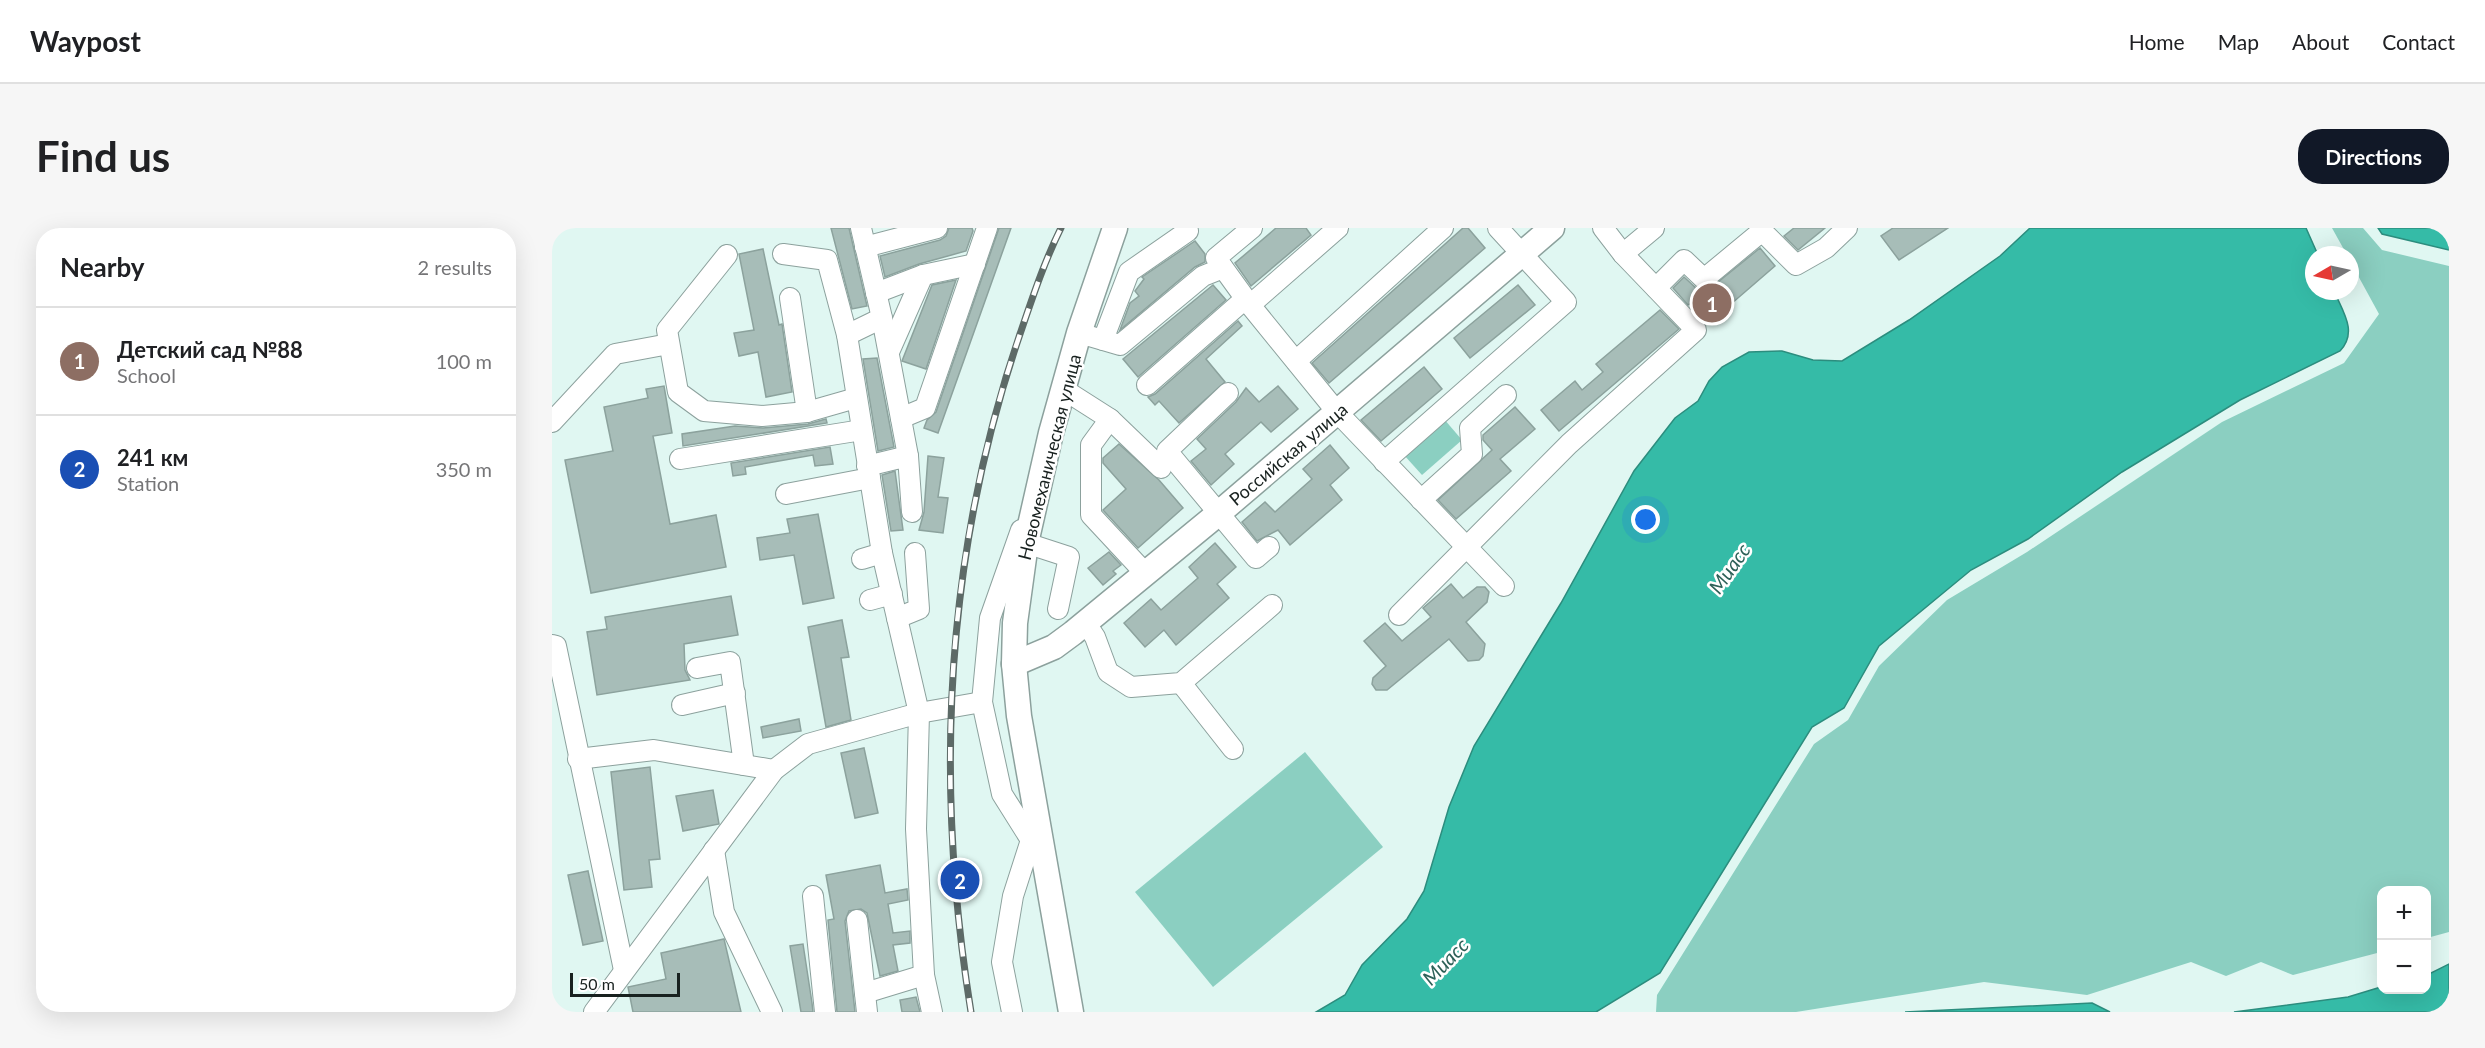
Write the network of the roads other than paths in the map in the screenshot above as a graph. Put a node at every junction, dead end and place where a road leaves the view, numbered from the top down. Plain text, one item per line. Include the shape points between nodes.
1 (937, 228) edge
2 (987, 228) edge
3 (1115, 228) edge
4 (1252, 228) edge
5 (1338, 228) edge
6 (1443, 228) edge
7 (1498, 228) edge
8 (1552, 228) edge
9 (1603, 228) edge
10 (1653, 228) edge
11 (1847, 228) edge
12 (1188, 231) dead end
13 (863, 237) edge
14 (783, 254) dead end
15 (1520, 254) junction
16 (1623, 254) junction
17 (727, 255) dead end
18 (975, 264) junction
19 (1223, 268) junction
20 (923, 275) junction
21 (1656, 288) junction
22 (876, 293) junction
23 (790, 298) dead end
24 (1247, 302) junction
25 (882, 318) junction
26 (1079, 333) junction
27 (847, 335) junction
28 (1103, 340) junction
29 (669, 344) junction
30 (889, 352) junction
31 (1296, 361) junction
32 (1147, 385) dead end
33 (1063, 389) junction
34 (1228, 393) dead end
35 (1506, 395) dead end
36 (856, 398) junction
37 (807, 412) junction
38 (1337, 412) junction
39 (901, 418) junction
40 (1110, 419) junction
41 (552, 422) edge
42 (862, 430) junction
43 (908, 456) junction
44 (680, 459) dead end
45 (1384, 462) junction
46 (1161, 468) dead end
47 (868, 472) junction
48 (1041, 474) junction
49 (786, 494) dead end
50 (1421, 500) junction
51 (912, 512) dead end
52 (1219, 513) junction
53 (1026, 543) junction
54 (1269, 547) dead end
55 (1468, 548) junction
56 (882, 553) junction
57 (915, 553) dead end
58 (862, 559) dead end
59 (1145, 573) junction
60 (1504, 586) dead end
61 (892, 594) junction
62 (870, 600) dead end
63 (1272, 605) dead end
64 (1058, 609) dead end
65 (1400, 615) dead end
66 (897, 618) junction
67 (1085, 622) junction
68 (552, 645) edge
69 (1014, 664) junction
70 (697, 668) dead end
71 (1181, 683) junction
72 (735, 693) junction
73 (982, 702) junction
74 (682, 705) dead end
75 (919, 713) junction
76 (1233, 749) dead end
77 (578, 759) junction
78 (744, 765) junction
79 (774, 770) junction
80 (714, 850) junction
81 (1037, 850) junction
82 (813, 896) dead end
83 (857, 920) dead end
84 (624, 970) junction
85 (924, 975) junction
86 (866, 1003) edge
87 (594, 1012) edge
88 (772, 1012) edge
89 (825, 1012) edge
90 (932, 1012) edge
91 (1012, 1012) edge
92 (1071, 1012) edge

1 - 13 lane
2 - 18 lane
3 - 26 main road, Новомеханическая улица
4 - 19 lane via 1216,258
5 - 24 lane
6 - 31 lane
7 - 15 lane
8 - 15 main road, Российская улица
9 - 16 lane
10 - 16 lane
11 - 21 lane via 1826,248 1796,265 1762,231 1704,279 1684,260
12 - 28 lane via 1130,272
13 - 22 lane
14 - 27 lane via 827,260
15 - 38 main road, Российская улица
15 - 45 lane via 1566,302
16 - 21 lane
17 - 29 lane via 667,330
18 - 20 lane
18 - 39 lane via 925,408
19 - 24 lane
19 - 28 lane via 1203,276 1120,345
20 - 22 lane
20 - 30 lane
21 - 55 lane via 1696,330 1569,444
22 - 25 lane
23 - 37 lane
24 - 31 lane
24 - 32 lane
25 - 27 lane
25 - 30 lane
26 - 28 lane
26 - 33 main road, Новомеханическая улица
27 - 36 lane
29 - 37 lane via 678,392 704,411 762,416
29 - 41 lane via 615,354
30 - 39 lane
31 - 38 lane
33 - 40 lane
33 - 48 main road, Новомеханическая улица
34 - 52 lane via 1167,451
35 - 50 lane via 1470,429 1472,454
36 - 37 lane
36 - 42 lane
38 - 45 lane
38 - 52 main road, Российская улица
39 - 43 lane
40 - 46 lane
40 - 59 lane via 1091,444 1091,515
42 - 44 lane
42 - 47 lane
43 - 47 lane
43 - 51 lane
45 - 50 lane
47 - 49 lane
47 - 56 lane
48 - 53 main road, Новомеханическая улица
48 - 73 lane via 990,618
50 - 55 lane
52 - 54 lane via 1256,558
52 - 59 main road, Российская улица
53 - 64 lane via 1069,557
53 - 69 main road, Новомеханическая улица via 1015,623
55 - 60 lane
55 - 65 lane
56 - 58 lane
56 - 61 lane
57 - 66 lane via 919,609
59 - 67 main road, Российская улица
61 - 62 lane
61 - 66 lane
63 - 71 lane
66 - 75 lane
67 - 69 main road, Российская улица via 1054,647
67 - 71 lane via 1108,672 1131,687
68 - 77 lane via 556,646
69 - 81 main road, Новомеханическая улица
70 - 72 lane via 730,663
71 - 76 lane
72 - 74 lane
72 - 78 lane
73 - 75 lane
73 - 81 lane via 1002,794
75 - 79 lane via 808,744
75 - 85 lane via 916,830
77 - 78 lane via 654,750
77 - 84 lane
78 - 79 lane
79 - 80 lane
80 - 84 lane
80 - 88 lane via 724,912
81 - 91 lane via 1013,897 1002,962
81 - 92 main road, Новомеханическая улица
82 - 89 lane
83 - 86 lane
84 - 87 lane
85 - 86 lane
85 - 90 lane

